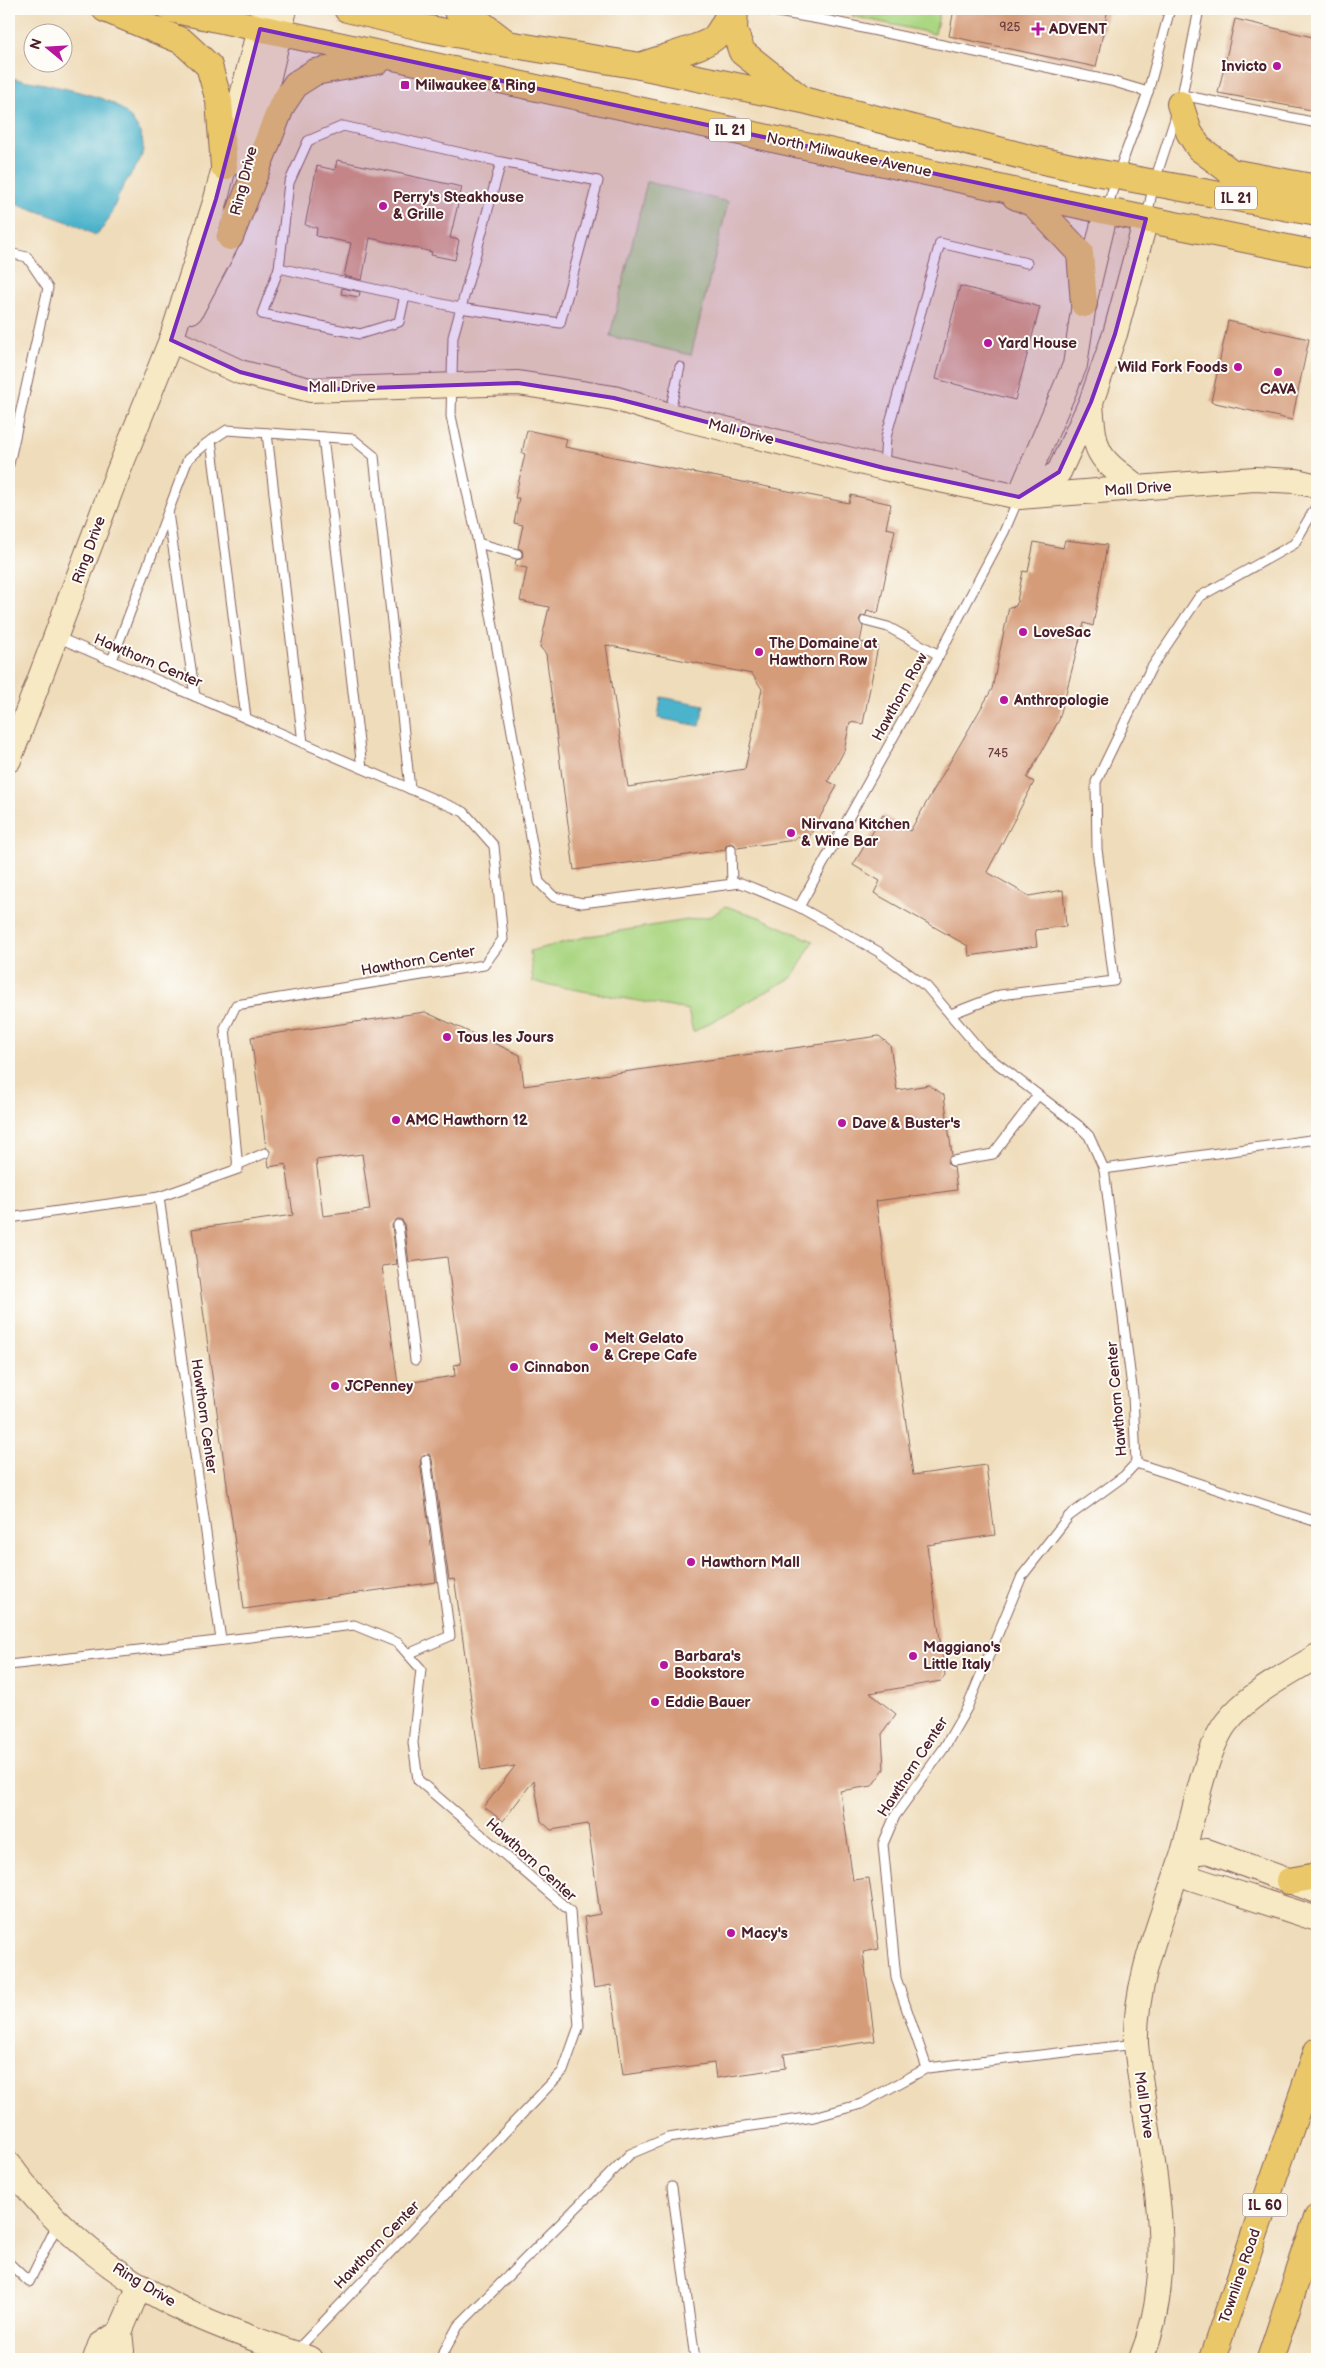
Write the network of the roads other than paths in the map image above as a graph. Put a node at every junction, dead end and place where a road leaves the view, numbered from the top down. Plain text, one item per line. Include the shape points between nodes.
1 (106, 9) edge
2 (171, 9) edge
3 (285, 9) edge
4 (347, 9) edge
5 (456, 9) edge
6 (733, 9) edge
7 (760, 9) edge
8 (1170, 9) edge
9 (1200, 9) edge
10 (268, 24) edge
11 (508, 44) junction
12 (640, 66) junction
13 (480, 77) junction
14 (1148, 92) junction
15 (803, 100) junction
16 (1181, 100) junction
17 (1317, 123) edge
18 (501, 162) junction
19 (224, 167) junction
20 (1116, 176) junction
21 (979, 182) junction
22 (1154, 183) junction
23 (1317, 188) edge
24 (1106, 211) junction
25 (1317, 213) edge
26 (1146, 219) junction
27 (230, 237) junction
28 (9, 253) edge
29 (1317, 254) edge
30 (1027, 263) dead end
31 (279, 268) junction
32 (405, 295) junction
33 (1084, 304) junction
34 (460, 308) junction
35 (171, 340) junction
36 (680, 367) dead end
37 (451, 385) junction
38 (1090, 402) junction
39 (669, 415) junction
40 (267, 433) junction
41 (323, 437) junction
42 (211, 440) junction
43 (9, 464) edge
44 (884, 468) junction
45 (1317, 486) edge
46 (1140, 489) junction
47 (1019, 497) junction
48 (1317, 505) edge
49 (168, 512) junction
50 (478, 544) junction
51 (517, 554) dead end
52 (864, 621) dead end
53 (57, 637) junction
54 (939, 654) junction
55 (112, 660) junction
56 (195, 696) junction
57 (246, 718) junction
58 (303, 742) junction
59 (9, 760) edge
60 (362, 768) junction
61 (410, 789) junction
62 (731, 849) dead end
63 (732, 884) junction
64 (800, 907) junction
65 (951, 1014) junction
66 (1038, 1095) junction
67 (1317, 1139) edge
68 (265, 1153) dead end
69 (953, 1161) dead end
70 (238, 1165) junction
71 (1104, 1169) junction
72 (159, 1197) junction
73 (9, 1218) edge
74 (398, 1225) dead end
75 (415, 1360) dead end
76 (426, 1460) dead end
77 (1136, 1463) junction
78 (1317, 1522) edge
79 (221, 1640) junction
80 (408, 1654) junction
81 (1317, 1656) edge
82 (9, 1665) edge
83 (1183, 1854) junction
84 (1317, 1876) edge
85 (1289, 1880) junction
86 (1317, 1891) edge
87 (1317, 1919) edge
88 (1136, 2044) junction
89 (1317, 2051) edge
90 (927, 2068) junction
91 (9, 2164) edge
92 (672, 2187) dead end
93 (1317, 2218) edge
94 (58, 2222) junction
95 (9, 2263) edge
96 (140, 2284) junction
97 (120, 2332) junction
98 (303, 2356) edge
99 (95, 2359) edge
100 (119, 2359) edge
101 (440, 2359) edge
102 (695, 2359) edge
103 (1141, 2359) edge
104 (1212, 2359) edge
105 (1270, 2359) edge

1 - 19 main road via 182,41 209,66 219,101
2 - 10 main road, North Milwaukee Avenue / IL 21
3 - 10 street, Ring Drive
4 - 11 main road, IL 21
5 - 11 main road via 465,11
6 - 12 main road via 716,38 702,46
6 - 15 main road via 734,30 742,52
7 - 14 lane via 872,30
8 - 14 lane
9 - 16 lane
10 - 13 main road, North Milwaukee Avenue / IL 21
10 - 19 street, Ring Drive
10 - 27 street, Ring Drive
11 - 12 main road, IL 21
12 - 15 main road, IL 21
13 - 21 main road, North Milwaukee Avenue / IL 21
13 - 27 main road via 382,61 315,72 296,84 282,105
14 - 20 lane
15 - 20 main road, IL 21 via 1034,159
16 - 17 lane
16 - 22 lane
16 - 23 main road via 1189,132 1199,148 1230,172
18 - 31 lane via 343,126 308,141 289,183
18 - 34 lane, Hawthorn Center
18 - 34 lane via 598,181 560,324
19 - 35 street, Ring Drive
20 - 22 main road, IL 21
20 - 24 lane
21 - 24 main road, North Milwaukee Avenue / IL 21
21 - 33 main road via 1034,204 1080,254
22 - 25 main road, IL 21
22 - 26 lane
24 - 26 main road, North Milwaukee Avenue / IL 21
24 - 33 street
26 - 29 main road, North Milwaukee Avenue / IL 21
26 - 38 street via 1115,334
27 - 35 street, Ring Drive via 194,306
28 - 43 lane via 27,257 48,288
30 - 44 lane via 940,243 886,437
31 - 32 lane
31 - 32 lane via 262,314 360,334 398,322
32 - 34 lane
33 - 47 street via 1075,365
34 - 37 lane, Hawthorn Center via 453,337
35 - 37 street, Mall Drive via 240,372 310,390
35 - 53 street, Ring Drive
36 - 39 lane
37 - 39 street, Mall Drive via 518,383 614,398
37 - 50 lane, Hawthorn Center via 451,416
38 - 46 street via 1094,441 1104,462
38 - 47 street via 1059,472
39 - 44 street, Mall Drive
40 - 41 lane
40 - 42 lane via 227,430
40 - 58 lane
41 - 60 lane
41 - 61 lane via 353,439 374,456
42 - 49 lane via 188,459
42 - 57 lane
44 - 47 street, Mall Drive
45 - 46 street, Mall Drive via 1296,481 1255,479
46 - 47 street, Mall Drive
47 - 54 lane, Hawthorn Row via 1004,532
48 - 65 lane via 1294,544 1199,597 1150,670 1096,782 1097,849 1114,981 1000,995
49 - 55 lane
49 - 56 lane
50 - 51 lane
50 - 63 lane, Hawthorn Center via 539,882 554,897 582,903
52 - 54 lane via 888,627
53 - 55 lane, Hawthorn Center
53 - 59 street, Ring Drive
54 - 64 lane, Hawthorn Row
55 - 56 lane, Hawthorn Center
56 - 57 lane, Hawthorn Center
57 - 58 lane, Hawthorn Center
58 - 60 lane, Hawthorn Center
60 - 61 lane, Hawthorn Center
61 - 70 lane, Hawthorn Center via 464,812 494,846 503,939 484,965 236,1005 225,1028
62 - 63 lane
63 - 64 lane, Hawthorn Center via 741,883
64 - 65 lane, Hawthorn Center via 879,952 927,987
65 - 66 lane, Hawthorn Center via 982,1052
66 - 69 lane via 993,1154
66 - 71 lane, Hawthorn Center via 1089,1136
67 - 71 lane
68 - 70 lane
70 - 72 lane via 238,1170
71 - 77 lane, Hawthorn Center via 1133,1395
72 - 73 lane
72 - 79 lane, Hawthorn Center
74 - 75 lane
76 - 80 lane via 450,1636
77 - 78 lane
77 - 90 lane, Hawthorn Center via 1124,1476 1069,1516 1022,1576 967,1708 944,1748 895,1816 883,1844 896,1978
79 - 80 lane, Hawthorn Center via 354,1625 398,1643
79 - 82 lane, Hawthorn Center
80 - 98 lane, Hawthorn Center via 421,1669 413,1743 418,1780 570,1911 579,2026 563,2071
81 - 83 street, Mall Drive via 1260,1690 1224,1726 1209,1760
83 - 85 street via 1206,1851
83 - 87 street via 1191,1878
83 - 88 street, Mall Drive via 1145,1972 1136,2017
84 - 85 main road
85 - 86 street
88 - 90 lane
88 - 103 street, Mall Drive via 1162,2237 1162,2272 1155,2316
89 - 104 main road, Townline Road / IL 60
90 - 101 lane via 861,2104 814,2117 668,2138 630,2154 458,2326
91 - 94 street, Ring Drive
92 - 102 lane
93 - 105 main road
94 - 95 lane via 29,2282
94 - 96 street, Ring Drive via 124,2276
96 - 97 street
96 - 98 street, Ring Drive via 190,2313
97 - 99 street via 100,2345
97 - 100 street via 122,2351

